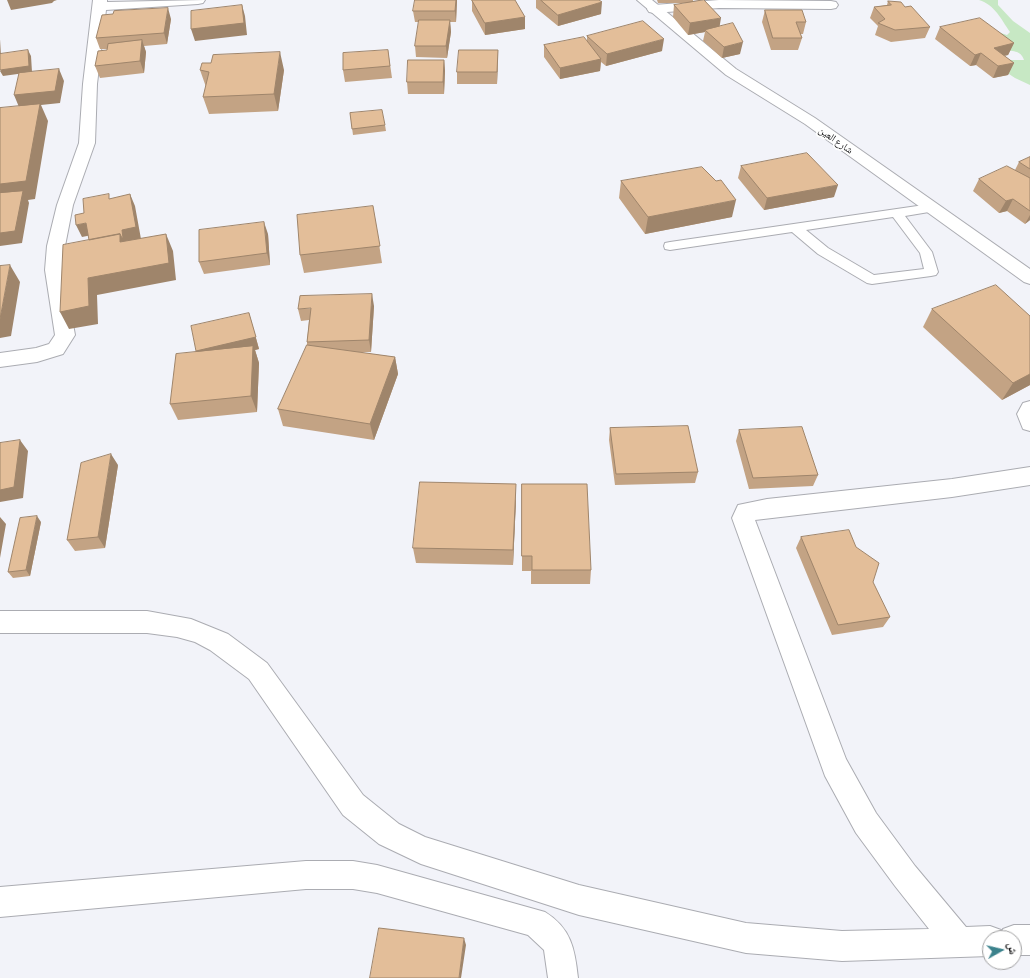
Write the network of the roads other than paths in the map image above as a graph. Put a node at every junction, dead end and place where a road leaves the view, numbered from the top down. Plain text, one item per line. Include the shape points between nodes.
1 (198, 0) edge
2 (99, 3) edge
3 (649, 4) edge
4 (831, 5) dead end
5 (931, 208) junction
6 (896, 213) junction
7 (795, 228) junction
8 (670, 246) dead end
9 (1030, 278) edge
10 (0, 360) edge
11 (1030, 409) edge
12 (1030, 423) edge
13 (1030, 476) edge
14 (0, 622) edge
15 (0, 902) edge
16 (982, 941) edge
17 (959, 942) junction
18 (564, 978) edge

1 - 2 street
2 - 10 street via 90,84 87,143 65,205 56,246 54,270 65,335 56,349 37,355
3 - 4 street
3 - 5 street, شارع العين via 731,72 810,122
5 - 6 lane
5 - 9 street, شارع العين
6 - 7 lane
6 - 7 lane via 926,252 931,272 872,280 824,251
7 - 8 lane
11 - 12 street via 1026,414
13 - 17 street via 952,488 767,508 746,512 743,518 835,767 866,823
14 - 17 street via 126,621 162,624 191,630 216,640 239,654 258,671 353,805 389,834 421,850 579,900 746,938 842,946
15 - 18 street via 306,875 353,875 377,879 536,922 555,937 560,950
16 - 17 street

